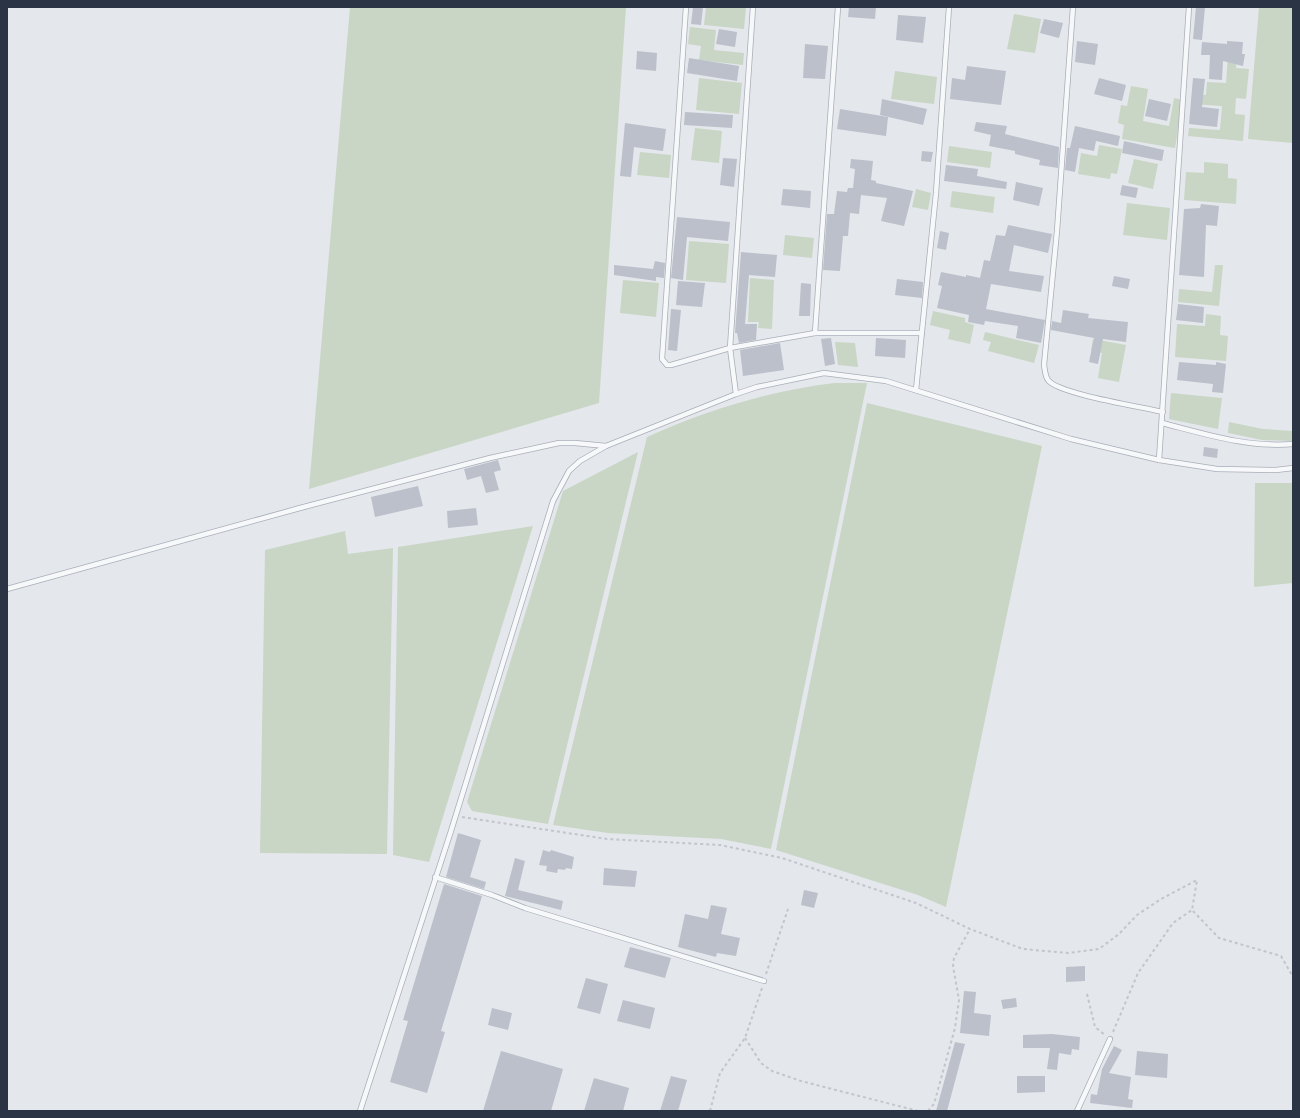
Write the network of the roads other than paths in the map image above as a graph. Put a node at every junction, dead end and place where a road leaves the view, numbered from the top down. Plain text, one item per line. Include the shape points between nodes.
1 (686, 7) edge
2 (753, 7) edge
3 (838, 7) edge
4 (949, 7) edge
5 (1073, 7) edge
6 (1190, 7) edge
7 (815, 333) junction
8 (922, 333) junction
9 (730, 348) junction
10 (916, 390) junction
11 (736, 394) junction
12 (1163, 412) junction
13 (1162, 423) junction
14 (1293, 444) edge
15 (606, 446) junction
16 (1159, 460) junction
17 (1293, 468) edge
18 (7, 589) edge
19 (435, 877) junction
20 (764, 981) road end
21 (1110, 1039) road end
22 (360, 1111) edge
23 (1078, 1111) edge

1 - 9 lane via 662,359 666,365 671,365
2 - 9 lane
3 - 7 lane
4 - 8 lane via 936,193
5 - 12 lane via 1057,231 1044,365 1048,381 1056,386
6 - 12 lane
7 - 8 lane
7 - 9 lane
8 - 10 lane
9 - 11 lane
10 - 11 lane via 886,382 824,373
10 - 16 lane via 1071,439
11 - 15 lane
12 - 13 lane
13 - 14 lane via 1239,442
13 - 16 lane
15 - 18 lane via 559,443 490,458
15 - 19 lane via 569,470 553,501
16 - 17 lane via 1217,469
19 - 20 lane via 525,908
19 - 22 lane
21 - 23 lane

